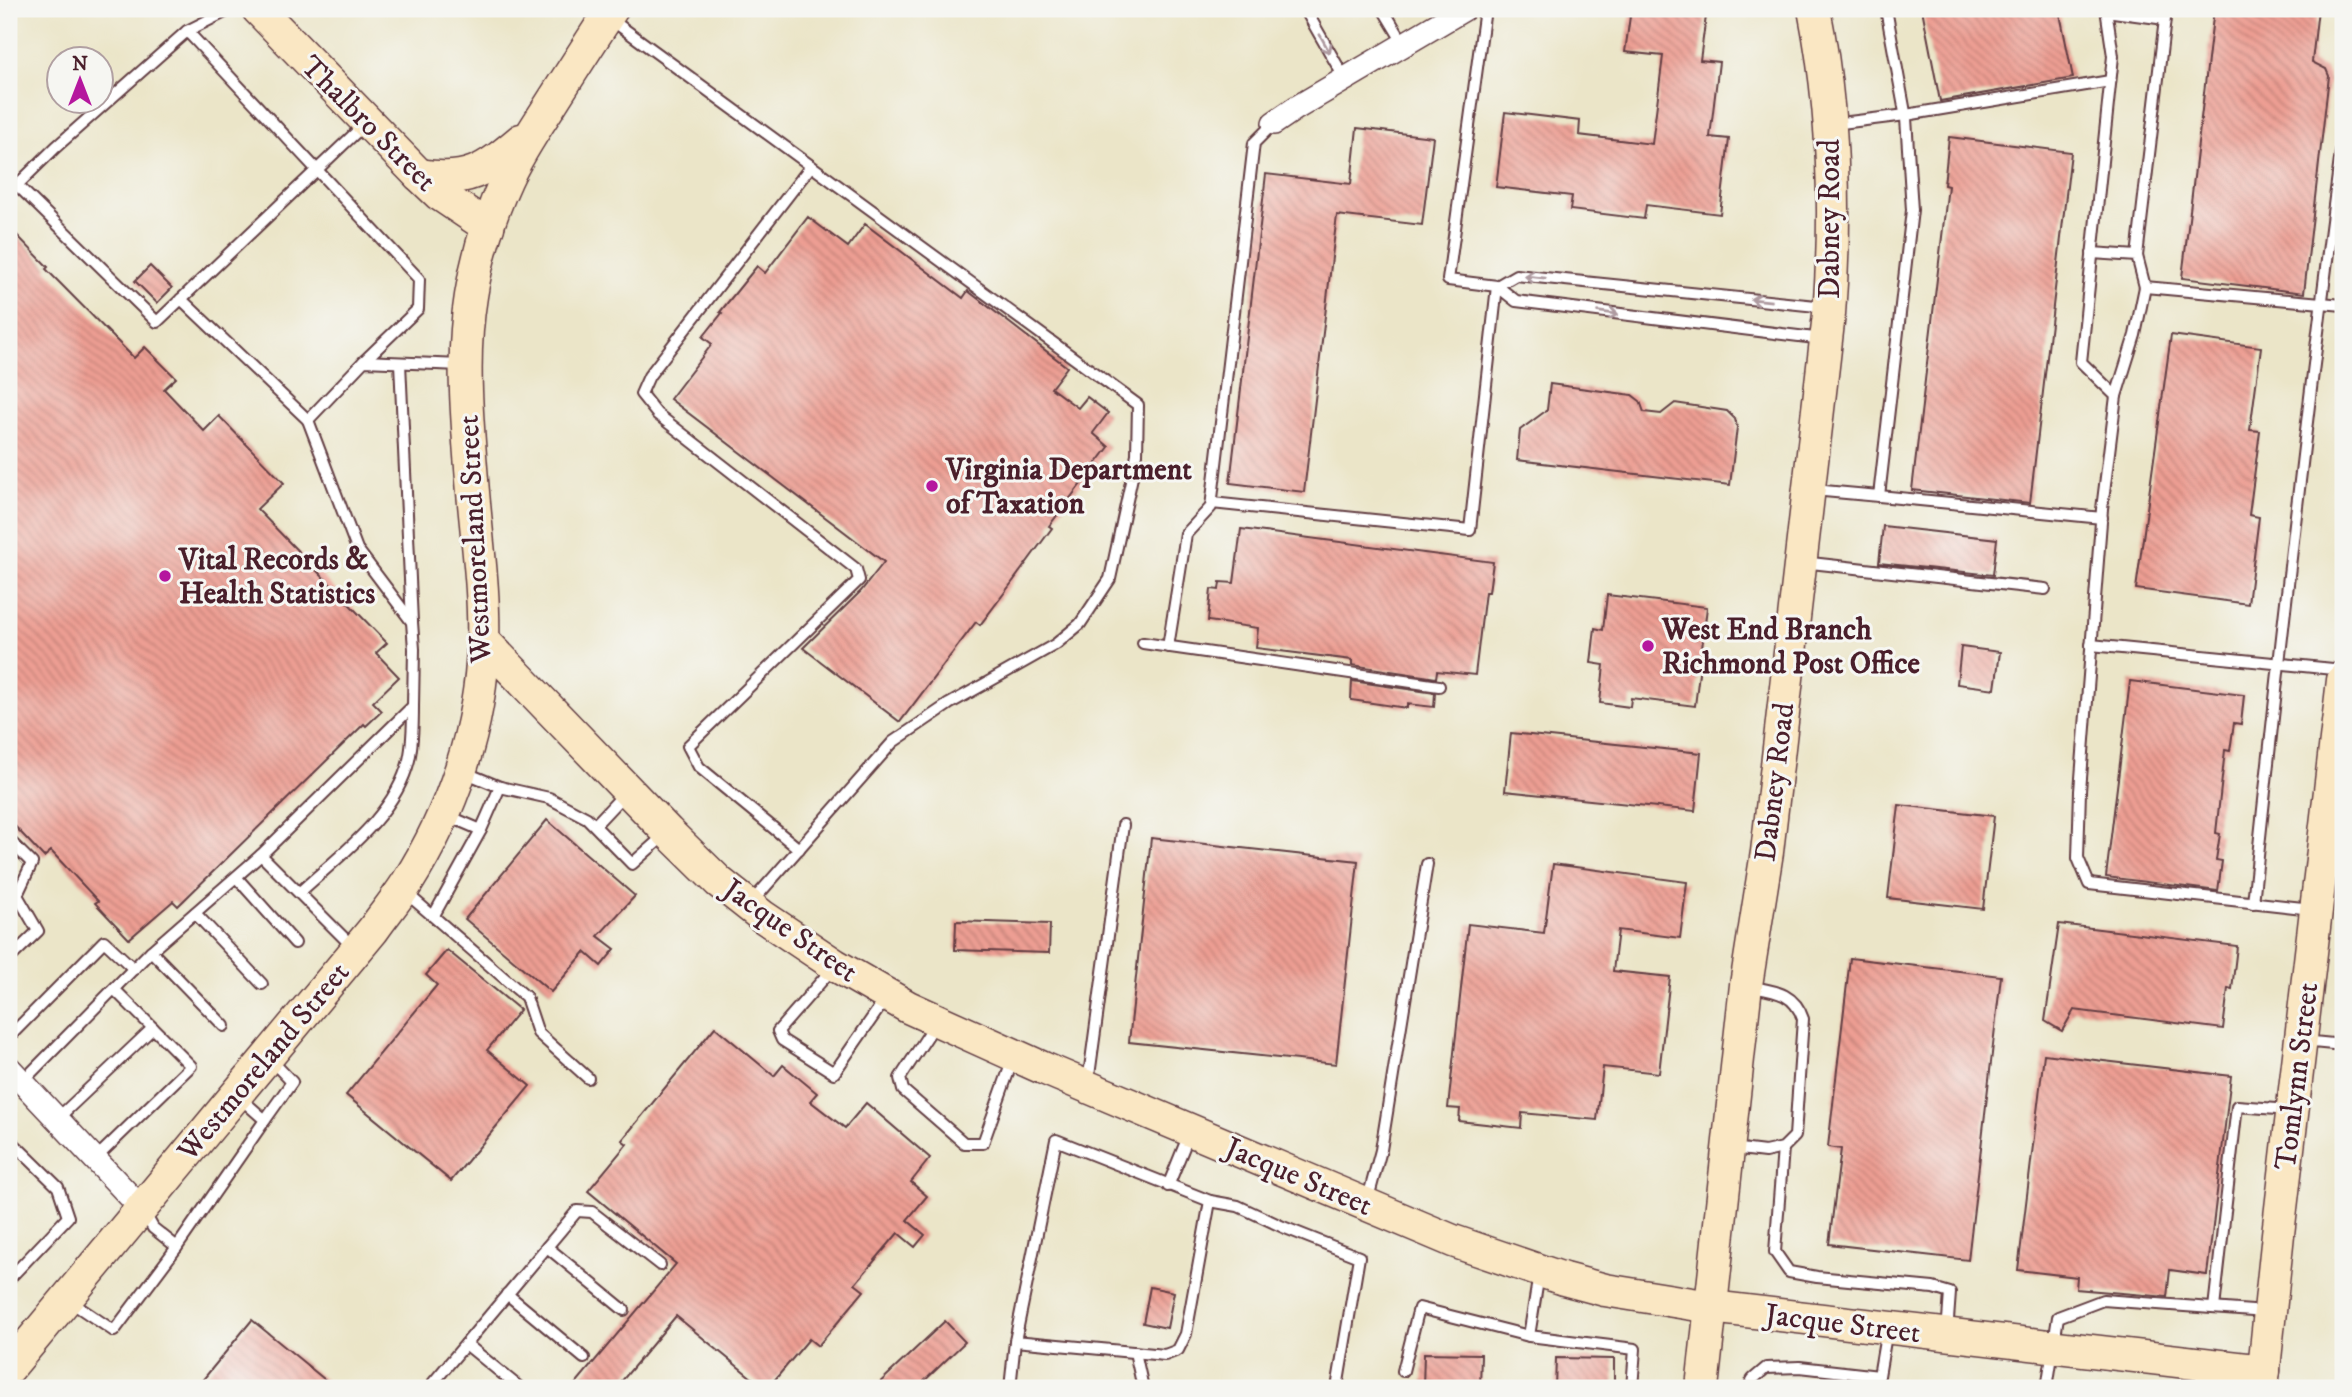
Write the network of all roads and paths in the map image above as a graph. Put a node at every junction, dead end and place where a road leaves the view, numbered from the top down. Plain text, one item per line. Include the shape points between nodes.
1 (231, 9) edge
2 (258, 9) edge
3 (1305, 9) edge
4 (1383, 9) edge
5 (1464, 9) edge
6 (1485, 9) edge
7 (1814, 9) edge
8 (1886, 9) edge
9 (2106, 10) edge
10 (609, 13) edge
11 (187, 31) junction
12 (1404, 44) junction
13 (1345, 79) junction
14 (2110, 81) junction
15 (1906, 115) junction
16 (367, 122) junction
17 (1274, 123) joint
18 (1830, 124) junction
19 (535, 128) junction
20 (2343, 137) edge
21 (811, 166) junction
22 (317, 170) junction
23 (419, 175) junction
24 (18, 185) junction
25 (9, 193) edge
26 (488, 228) junction
27 (2092, 253) junction
28 (2137, 256) junction
29 (1497, 286) junction
30 (2145, 287) junction
31 (181, 299) junction
32 (2321, 302) junction
33 (2343, 305) edge
34 (1829, 307) junction
35 (1826, 340) junction
36 (364, 362) junction
37 (400, 363) junction
38 (466, 365) junction
39 (2116, 396) junction
40 (308, 420) junction
41 (1808, 490) junction
42 (1879, 496) junction
43 (1212, 503) junction
44 (2102, 518) junction
45 (1799, 562) junction
46 (2045, 589) dead end
47 (412, 622) junction
48 (484, 640) junction
49 (1143, 643) dead end
50 (2091, 645) junction
51 (1168, 647) junction
52 (2278, 663) junction
53 (2343, 670) edge
54 (2343, 680) edge
55 (1439, 686) dead end
56 (413, 706) junction
57 (2339, 757) edge
58 (460, 770) junction
59 (500, 787) junction
60 (628, 790) junction
61 (444, 814) junction
62 (595, 825) junction
63 (1123, 825) dead end
64 (481, 830) junction
65 (668, 832) junction
66 (9, 840) edge
67 (799, 849) junction
68 (261, 855) junction
69 (1427, 864) dead end
70 (237, 878) junction
71 (402, 889) junction
72 (300, 892) junction
73 (2253, 903) junction
74 (749, 905) junction
75 (2316, 910) junction
76 (195, 913) junction
77 (434, 915) junction
78 (295, 943) dead end
79 (356, 950) junction
80 (151, 951) junction
81 (9, 959) edge
82 (835, 965) junction
83 (134, 969) junction
84 (262, 984) dead end
85 (1746, 985) junction
86 (115, 990) junction
87 (887, 995) junction
88 (938, 1021) junction
89 (224, 1026) dead end
90 (153, 1028) junction
91 (9, 1037) edge
92 (2301, 1041) junction
93 (2343, 1045) edge
94 (1014, 1055) junction
95 (268, 1056) junction
96 (15, 1075) edge
97 (588, 1079) dead end
98 (1087, 1086) junction
99 (236, 1095) junction
100 (2292, 1110) junction
101 (57, 1119) junction
102 (265, 1120) junction
103 (1191, 1130) junction
104 (9, 1139) edge
105 (1729, 1148) junction
106 (1783, 1148) junction
107 (95, 1159) junction
108 (1168, 1186) junction
109 (1210, 1201) junction
110 (1366, 1205) junction
111 (141, 1208) junction
112 (177, 1247) junction
113 (547, 1247) junction
114 (660, 1265) dead end
115 (1540, 1271) junction
116 (9, 1279) edge
117 (508, 1294) junction
118 (66, 1299) junction
119 (1711, 1307) junction
120 (2214, 1308) junction
121 (624, 1310) dead end
122 (2270, 1312) junction
123 (1887, 1329) junction
124 (1529, 1336) junction
125 (1946, 1336) junction
126 (1016, 1341) junction
127 (466, 1344) junction
128 (2053, 1346) junction
129 (1135, 1352) junction
130 (584, 1358) dead end
131 (9, 1368) edge
132 (1403, 1371) dead end
133 (2263, 1380) edge
134 (434, 1388) edge
135 (520, 1388) edge
136 (1010, 1388) edge
137 (1143, 1388) edge
138 (1337, 1388) edge
139 (1632, 1388) edge
140 (1702, 1388) edge
141 (1748, 1388) edge
142 (2047, 1388) edge

1 - 11 lane
2 - 16 street, Thalbro Street
3 -> 13 lane
4 - 12 lane
5 - 12 street
6 - 29 lane via 1448,280
7 - 18 street, Dabney Road
8 - 15 lane
9 - 14 lane via 2113,56
9 - 28 lane via 2165,19
10 - 19 street, Westmoreland Street
10 - 21 lane
11 - 22 lane
11 - 24 lane
12 - 13 street
13 - 17 street
14 - 15 lane
14 - 27 lane
15 - 18 lane
15 - 42 lane via 1912,209
16 - 22 lane
16 - 23 street, Thalbro Street
17 - 43 lane via 1254,143
18 - 34 street, Dabney Road via 1834,200
19 - 23 street via 484,169 445,178
19 - 26 street, Westmoreland Street via 506,179
20 - 32 lane
21 - 67 lane via 649,376 641,394 657,414 856,569 859,580 688,746 699,767
21 - 67 lane via 1138,405 1137,454 1110,579 1080,624 1056,644 949,704 893,742
22 - 31 lane
22 - 36 lane via 419,279 418,309
23 - 26 street, Thalbro Street
24 - 25 lane
24 - 31 lane via 157,322
26 - 38 street, Westmoreland Street via 471,292
27 - 28 lane
27 - 39 lane via 2081,362
28 - 30 lane
34 -> 29 lane via 1516,275
29 -> 35 lane via 1516,301
29 - 43 lane via 1470,530
30 - 32 lane
30 - 39 lane
31 - 40 lane
32 - 33 lane
32 - 52 lane
34 - 35 street, Dabney Road
35 - 41 street, Dabney Road
36 - 37 lane
36 - 40 lane
37 - 38 lane
37 - 47 lane
38 - 48 street, Westmoreland Street
39 - 44 lane
40 - 47 lane via 357,549
41 - 42 lane
41 - 45 street, Dabney Road
42 - 44 lane
43 - 51 lane via 1186,534
44 - 50 lane
45 - 46 lane
45 - 85 street, Dabney Road
47 - 56 lane
48 - 58 street, Westmoreland Street via 479,691
48 - 60 street, Jacque Street
49 - 51 lane
50 - 52 lane
50 - 73 lane via 2078,858 2089,884
51 - 55 lane
52 - 53 lane
52 - 73 lane
54 - 57 street, Tomlynn Street
56 - 68 lane
56 - 72 lane via 409,762 388,807
57 - 75 street, Tomlynn Street
58 - 59 lane
58 - 61 street, Westmoreland Street
59 - 62 lane via 549,798
59 - 64 lane
60 - 62 lane
60 - 65 street, Jacque Street
61 - 64 lane
61 - 71 street, Westmoreland Street
62 - 65 lane via 632,864
63 - 98 lane
64 - 77 lane
65 - 74 street, Jacque Street
66 - 81 lane via 32,863 17,895 38,931
67 - 74 lane
68 - 70 lane
68 - 72 lane
69 - 110 lane via 1381,1150
70 - 76 lane
70 - 78 lane
71 - 77 lane
71 - 79 street, Westmoreland Street
72 - 79 lane
73 - 75 lane
74 - 82 street, Jacque Street
75 - 92 street, Tomlynn Street
76 - 80 lane
76 - 84 lane
77 - 97 lane via 526,997 538,1033
79 - 95 street, Westmoreland Street
80 - 83 lane
80 - 89 lane
82 - 87 street, Jacque Street
82 - 87 lane via 778,1031 782,1040 834,1073
83 - 86 lane
83 - 91 lane via 104,941
85 - 105 street, Dabney Road
85 - 106 lane via 1783,994 1799,1005 1803,1018 1795,1136
86 - 90 lane
86 - 96 lane
87 - 88 street, Jacque Street
88 - 94 street, Jacque Street
88 - 94 lane via 900,1078 902,1090 964,1143 983,1143
90 - 101 lane
90 - 107 lane via 191,1066
92 - 93 lane
92 - 100 street, Tomlynn Street
94 - 98 street, Jacque Street
95 - 99 street, Westmoreland Street
95 - 102 lane via 292,1082
96 - 101 street
98 - 103 street, Jacque Street
99 - 102 lane
99 - 111 street, Westmoreland Street
100 - 120 lane via 2237,1106
100 - 122 street, Tomlynn Street
101 - 107 street
102 - 112 lane
103 - 108 lane
103 - 110 street, Jacque Street
104 - 116 lane via 58,1187 68,1217
105 - 106 lane via 1765,1152
105 - 119 street, Dabney Road
106 - 125 lane via 1775,1252 1789,1272 1950,1293
107 - 111 street
108 - 109 lane
108 - 126 lane via 1056,1140
109 - 129 lane via 1186,1334 1178,1350 1165,1355
109 - 138 lane via 1238,1206 1359,1257
110 - 115 street, Jacque Street via 1482,1253
111 - 112 lane via 153,1228
111 - 118 street, Westmoreland Street
112 - 118 lane via 114,1331
113 - 114 lane via 577,1211 592,1212
113 - 117 lane
113 - 121 lane
115 - 119 street, Jacque Street via 1605,1290
115 - 124 lane
117 - 127 lane
117 - 130 lane
118 - 131 street, Westmoreland Street
119 - 123 street, Jacque Street
119 - 140 street, Dabney Road
120 - 122 lane
120 - 128 lane via 2103,1300 2058,1317
122 - 133 street, Tomlynn Street
123 - 125 street, Jacque Street
123 - 141 lane via 1880,1376 1766,1368
124 - 132 lane via 1419,1308
124 - 139 lane via 1635,1349
125 - 128 street, Jacque Street
126 - 129 lane
126 - 136 lane
127 - 134 lane via 433,1383
127 - 135 lane
128 - 133 street, Jacque Street
128 - 142 lane
129 - 137 lane

